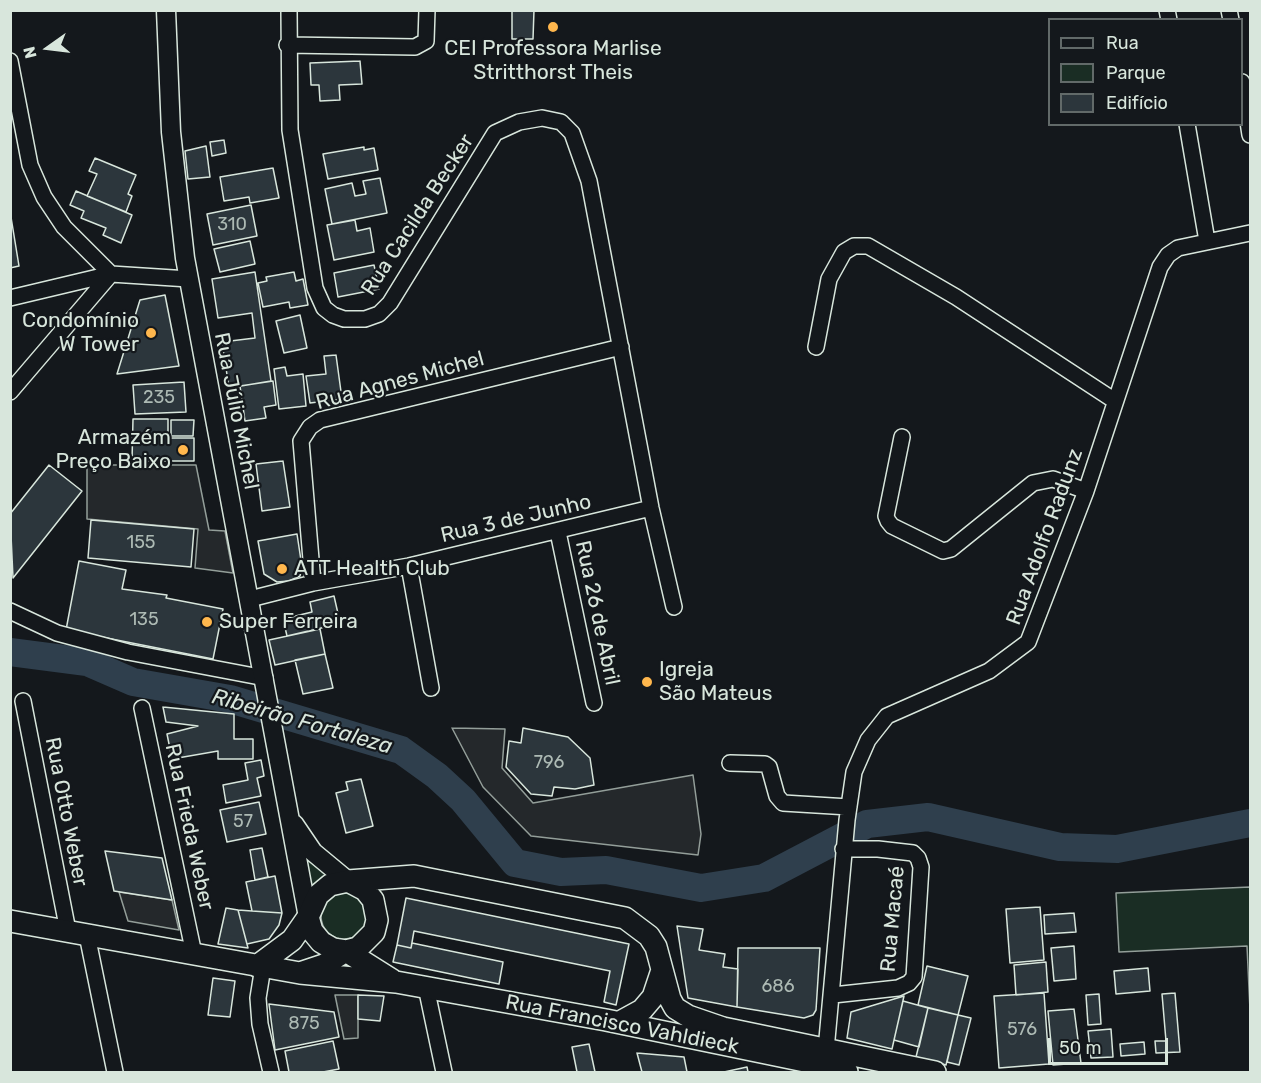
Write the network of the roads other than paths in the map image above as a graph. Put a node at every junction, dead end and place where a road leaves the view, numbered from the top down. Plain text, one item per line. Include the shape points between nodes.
1 (166, 10) edge
2 (289, 10) edge
3 (427, 10) edge
4 (287, 45) junction
5 (10, 62) edge
6 (12, 83) edge
7 (1243, 88) edge
8 (1187, 126) edge
9 (1251, 135) edge
10 (1251, 233) edge
11 (1207, 241) junction
12 (111, 274) junction
13 (189, 279) junction
14 (10, 298) edge
15 (621, 347) junction
16 (816, 347) dead end
17 (10, 392) edge
18 (1115, 401) junction
19 (902, 437) dead end
20 (1086, 491) junction
21 (651, 508) junction
22 (558, 532) junction
23 (409, 566) junction
24 (313, 583) junction
25 (250, 599) junction
26 (674, 607) dead end
27 (10, 611) edge
28 (266, 686) junction
29 (431, 688) dead end
30 (23, 701) dead end
31 (594, 703) dead end
32 (142, 708) dead end
33 (730, 763) dead end
34 (848, 813) junction
35 (290, 816) junction
36 (844, 846) junction
37 (348, 881) junction
38 (308, 917) junction
39 (10, 921) edge
40 (77, 933) junction
41 (346, 951) junction
42 (194, 954) junction
43 (260, 966) junction
44 (300, 973) junction
45 (661, 973) junction
46 (396, 982) junction
47 (426, 987) junction
48 (833, 995) junction
49 (620, 1022) junction
50 (826, 1050) junction
51 (115, 1072) edge
52 (271, 1072) edge
53 (444, 1072) edge
54 (847, 1072) edge
55 (935, 1072) edge

1 - 13 street, Rua Júlio Michel via 171,132
2 - 4 street, Rua Cacilda Becker
3 - 4 street via 426,41 415,47
4 - 15 street, Rua Cacilda Becker via 290,130 315,288 324,308 344,319 379,314 390,303 495,133 519,122 542,118 561,122 572,133 586,171
5 - 6 street
6 - 12 street via 30,165 44,197 64,227
7 - 9 street
8 - 11 street
10 - 11 street, Rua Adolfo Radunz
11 - 18 street, Rua Adolfo Radunz via 1178,248 1160,267
12 - 13 street
12 - 14 street
12 - 17 street
13 - 25 street, Rua Júlio Michel
15 - 21 street, Rua Cacilda Becker
15 - 24 street, Rua Agnes Michel via 320,420 310,427 301,441
16 - 18 street via 829,279 844,252 854,246 868,246 956,297
18 - 20 street, Rua Adolfo Radunz
19 - 20 street via 886,516 892,526 943,551 951,549 1034,483 1053,479
20 - 34 street, Rua Adolfo Radunz via 1028,642 989,671 887,716 867,740 854,772
21 - 22 street, Rua 3 de Junho
21 - 26 street, Rua Cacilda Becker
22 - 23 street, Rua 3 de Junho
22 - 31 street, Rua 26 de Abril
23 - 24 street, Rua 3 de Junho
23 - 29 street
24 - 25 street, Rua 3 de Junho
25 - 28 street, Rua Júlio Michel
27 - 28 street via 57,633
28 - 35 street, Rua Júlio Michel
30 - 40 street, Rua Otto Weber
32 - 42 street, Rua Frieda Weber
33 - 34 street via 769,766 777,796 783,803
34 - 36 street, Rua Adolfo Radunz
35 - 37 street, Rua Júlio Michel via 313,852
35 - 38 street, Rua Júlio Michel
36 - 48 street, Rua Adolfo Radunz
36 - 48 street, Rua Macaé via 913,853 918,858 921,867 914,977 898,988
37 - 38 main road, Rua Francisco Vahldieck via 322,891
37 - 41 main road via 373,900 377,920 367,941
37 - 45 main road, Rua Francisco Vahldieck via 414,876 625,918 649,936 656,947
38 - 41 main road via 321,942
38 - 43 main road, Rua Francisco Vahldieck via 292,940
39 - 40 main road, Rua Francisco Vahldieck
40 - 42 main road, Rua Francisco Vahldieck
40 - 51 street, Rua Otto Weber
41 - 44 main road via 324,965
41 - 46 main road, Rua Francisco Vahldieck
42 - 43 main road, Rua Francisco Vahldieck
43 - 44 main road, Rua Francisco Vahldieck
43 - 52 street via 258,998
44 - 46 main road, Rua Francisco Vahldieck
45 - 49 main road via 653,997 642,1010
45 - 50 main road, Rua Francisco Vahldieck via 675,1008 688,1016 723,1028
46 - 47 main road, Rua Francisco Vahldieck
47 - 49 main road, Rua Francisco Vahldieck
47 - 53 street
48 - 50 street, Rua Adolfo Radunz
49 - 54 main road, Rua Francisco Vahldieck
50 - 55 main road, Rua Francisco Vahldieck

